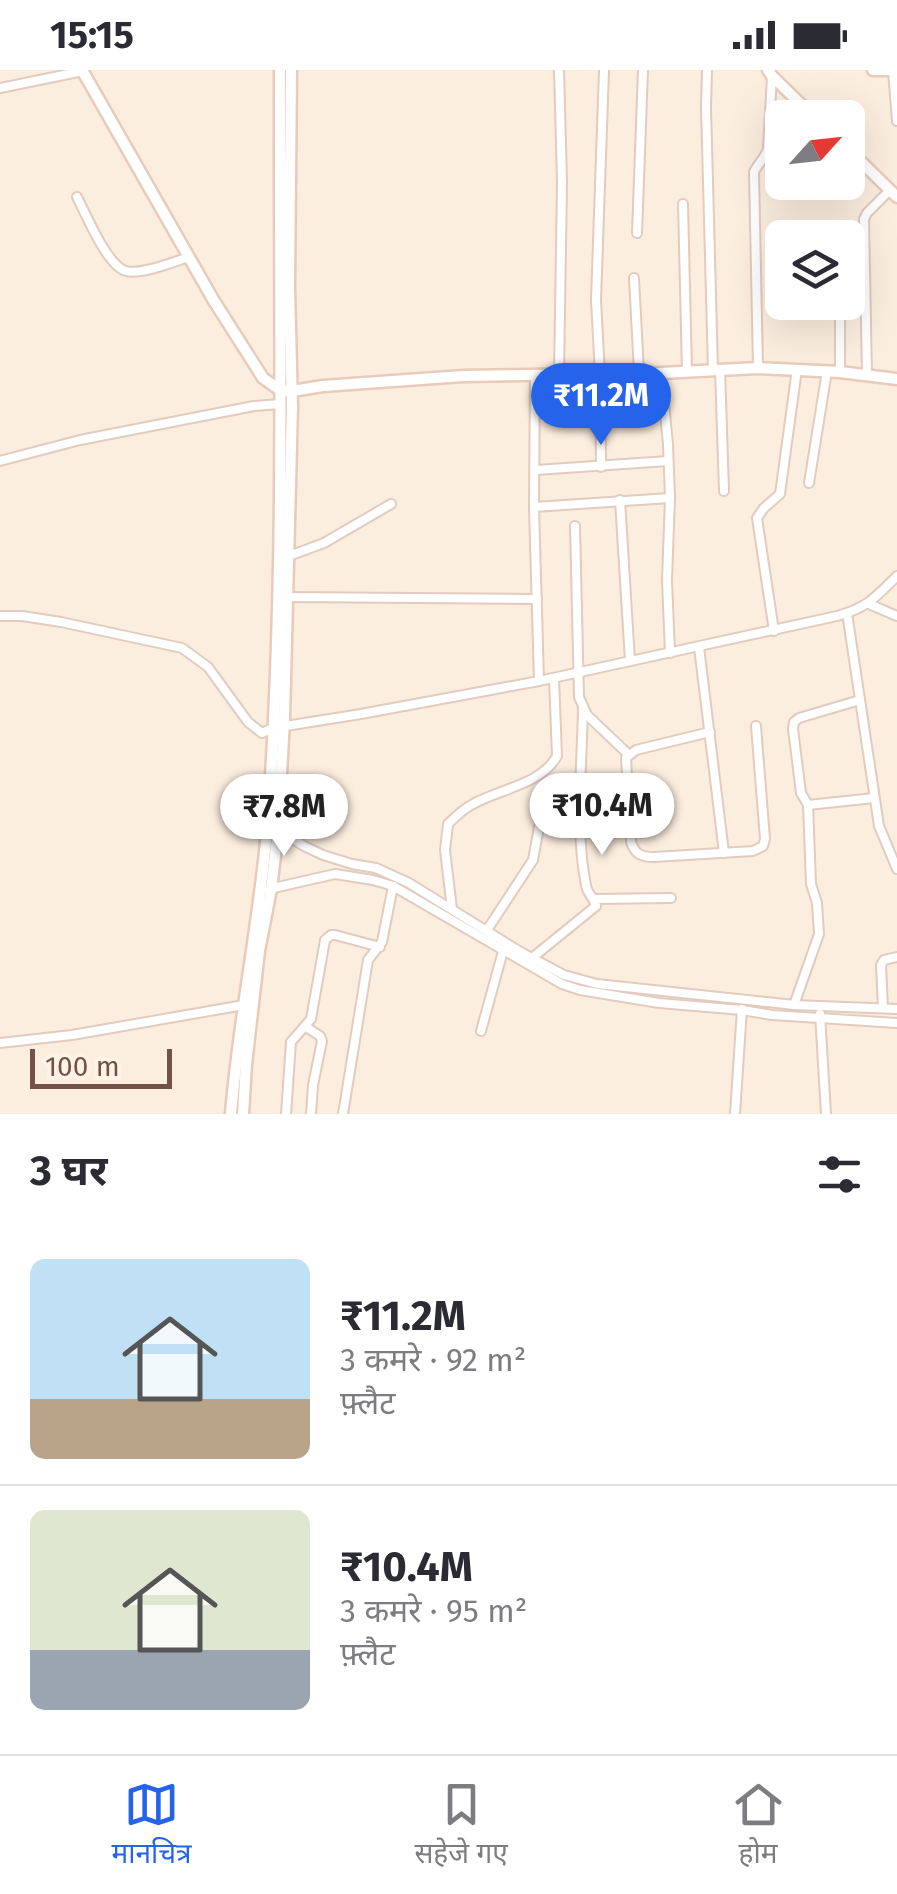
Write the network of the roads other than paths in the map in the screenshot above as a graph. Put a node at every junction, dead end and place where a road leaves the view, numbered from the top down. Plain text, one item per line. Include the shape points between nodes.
1 (82, 70) edge
2 (91, 70) edge
3 (280, 70) edge
4 (292, 70) edge
5 (559, 70) edge
6 (604, 70) edge
7 (643, 70) edge
8 (707, 70) edge
9 (873, 70) edge
10 (894, 71) edge
11 (770, 73) edge
12 (0, 88) edge
13 (797, 100) edge
14 (897, 121) edge
15 (865, 165) edge
16 (894, 194) edge
17 (76, 197) dead end
18 (684, 204) dead end
19 (637, 234) dead end
20 (189, 257) junction
21 (634, 278) dead end
22 (840, 320) edge
23 (758, 368) junction
24 (797, 368) junction
25 (717, 370) junction
26 (827, 371) junction
27 (638, 372) junction
28 (687, 372) junction
29 (840, 372) junction
30 (661, 373) junction
31 (534, 374) junction
32 (559, 374) junction
33 (600, 375) junction
34 (867, 376) junction
35 (897, 379) edge
36 (286, 390) junction
37 (280, 404) junction
38 (0, 461) edge
39 (668, 461) junction
40 (602, 467) junction
41 (536, 470) junction
42 (809, 484) dead end
43 (724, 491) dead end
44 (670, 498) junction
45 (620, 500) junction
46 (391, 504) dead end
47 (534, 507) junction
48 (575, 526) dead end
49 (289, 556) junction
50 (897, 576) edge
51 (288, 597) junction
52 (537, 599) junction
53 (869, 604) junction
54 (847, 614) junction
55 (0, 616) edge
56 (897, 616) edge
57 (774, 631) junction
58 (699, 648) junction
59 (670, 653) junction
60 (630, 662) junction
61 (578, 672) junction
62 (554, 678) junction
63 (539, 681) junction
64 (860, 700) junction
65 (583, 708) junction
66 (756, 726) dead end
67 (278, 727) junction
68 (710, 732) junction
69 (629, 756) junction
70 (874, 798) junction
71 (808, 806) junction
72 (273, 826) junction
73 (539, 827) dead end
74 (724, 853) junction
75 (896, 864) edge
76 (394, 882) junction
77 (266, 890) junction
78 (671, 898) dead end
79 (595, 900) junction
80 (452, 908) junction
81 (487, 930) junction
82 (380, 947) junction
83 (504, 951) junction
84 (897, 957) edge
85 (532, 958) junction
86 (244, 1005) junction
87 (742, 1005) junction
88 (794, 1005) junction
89 (820, 1006) junction
90 (883, 1008) junction
91 (897, 1009) edge
92 (820, 1018) junction
93 (897, 1024) edge
94 (306, 1027) junction
95 (481, 1031) dead end
96 (0, 1043) edge
97 (231, 1114) edge
98 (242, 1114) edge
99 (286, 1114) edge
100 (311, 1114) edge
101 (343, 1114) edge
102 (736, 1114) edge
103 (826, 1114) edge

1 - 2 street
1 - 12 street
1 - 20 street
3 - 36 street
4 - 36 street
5 - 32 street
6 - 33 street
7 - 19 street
8 - 25 street
9 - 10 street
10 - 14 street
11 - 13 street
11 - 23 street via 768,148 754,172
15 - 16 street
16 - 34 street via 864,219
17 - 20 street via 119,268 141,270
18 - 28 street
20 - 36 street via 263,378
21 - 27 street
22 - 29 street
23 - 24 street
23 - 25 street
24 - 26 street
24 - 57 street via 780,494 758,518
25 - 28 street
25 - 43 street
26 - 29 street
26 - 42 street
27 - 30 street
27 - 33 street
28 - 30 street
29 - 34 street
30 - 39 street
31 - 32 street
31 - 36 street
31 - 41 street
32 - 33 street
33 - 40 street
34 - 35 street
36 - 37 street
36 - 49 street
37 - 38 street
37 - 67 street
39 - 40 street
39 - 44 street
40 - 41 street
41 - 47 street
44 - 45 street
44 - 59 street
45 - 47 street
45 - 60 street
46 - 49 street
47 - 52 street
48 - 61 street
49 - 51 street
50 - 53 street
51 - 52 street
51 - 67 street
52 - 63 street
53 - 54 street
53 - 56 street
54 - 57 street
54 - 64 street
55 - 67 street via 182,648 214,674 253,728 262,733
57 - 58 street
58 - 59 street
58 - 68 street
59 - 60 street
60 - 61 street
61 - 62 street
61 - 65 street
62 - 63 street
62 - 80 street via 554,761 448,824 444,850
63 - 67 street
64 - 70 street
64 - 71 street via 794,722
65 - 69 street
65 - 79 street via 581,833 586,890
66 - 74 street via 765,839 758,850
67 - 72 street
68 - 69 street
68 - 74 street
69 - 74 street via 634,850 646,858
70 - 71 street
70 - 75 street
71 - 88 street via 819,934
72 - 76 street via 323,855 376,868
72 - 77 street
73 - 81 street via 533,860
76 - 77 street via 335,874
76 - 80 street
76 - 82 street
76 - 83 street
77 - 86 street
77 - 98 street
78 - 79 street
79 - 85 street via 596,906
80 - 81 street
81 - 85 street
82 - 94 street via 327,936
82 - 101 street via 368,960
83 - 87 street via 580,990 659,1003
83 - 95 street
84 - 90 street via 881,965
85 - 87 street via 598,984
86 - 96 street
86 - 97 street
87 - 88 street
87 - 92 street
87 - 102 street
88 - 89 street
89 - 90 street
89 - 92 street
90 - 91 street
92 - 93 street
92 - 103 street
94 - 99 street via 292,1042
94 - 100 street via 322,1041

